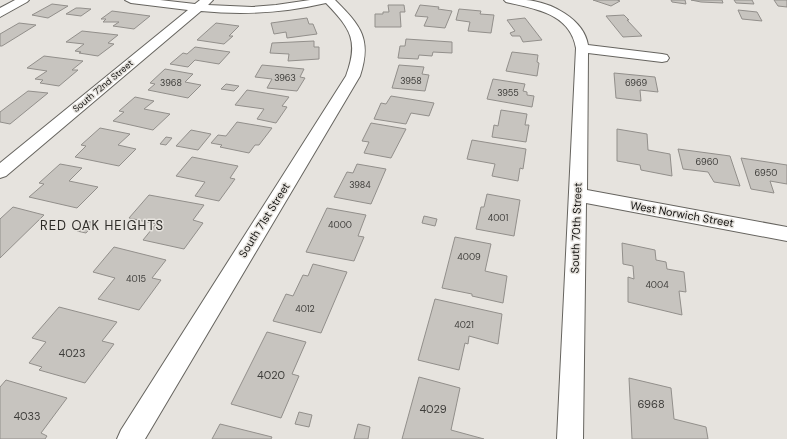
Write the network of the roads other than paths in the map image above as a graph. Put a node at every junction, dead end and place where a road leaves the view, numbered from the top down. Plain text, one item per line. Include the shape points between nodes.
1 (23, 0) edge
2 (132, 0) edge
3 (326, 0) edge
4 (329, 0) edge
5 (510, 0) edge
6 (202, 4) edge
7 (0, 13) edge
8 (582, 48) junction
9 (662, 58) dead end
10 (0, 172) edge
11 (578, 195) junction
12 (787, 234) edge
13 (130, 439) edge
14 (570, 439) edge

1 - 7 street
2 - 6 street
3 - 6 street via 258,11 228,11
4 - 13 street, South 71st Street via 355,30 360,47 353,76
5 - 8 street, South 70th Street via 545,8 568,21 579,34
6 - 10 street, South 72nd Street
8 - 9 street
8 - 11 street, South 70th Street
11 - 12 street, West Norwich Street
11 - 14 street, South 70th Street

